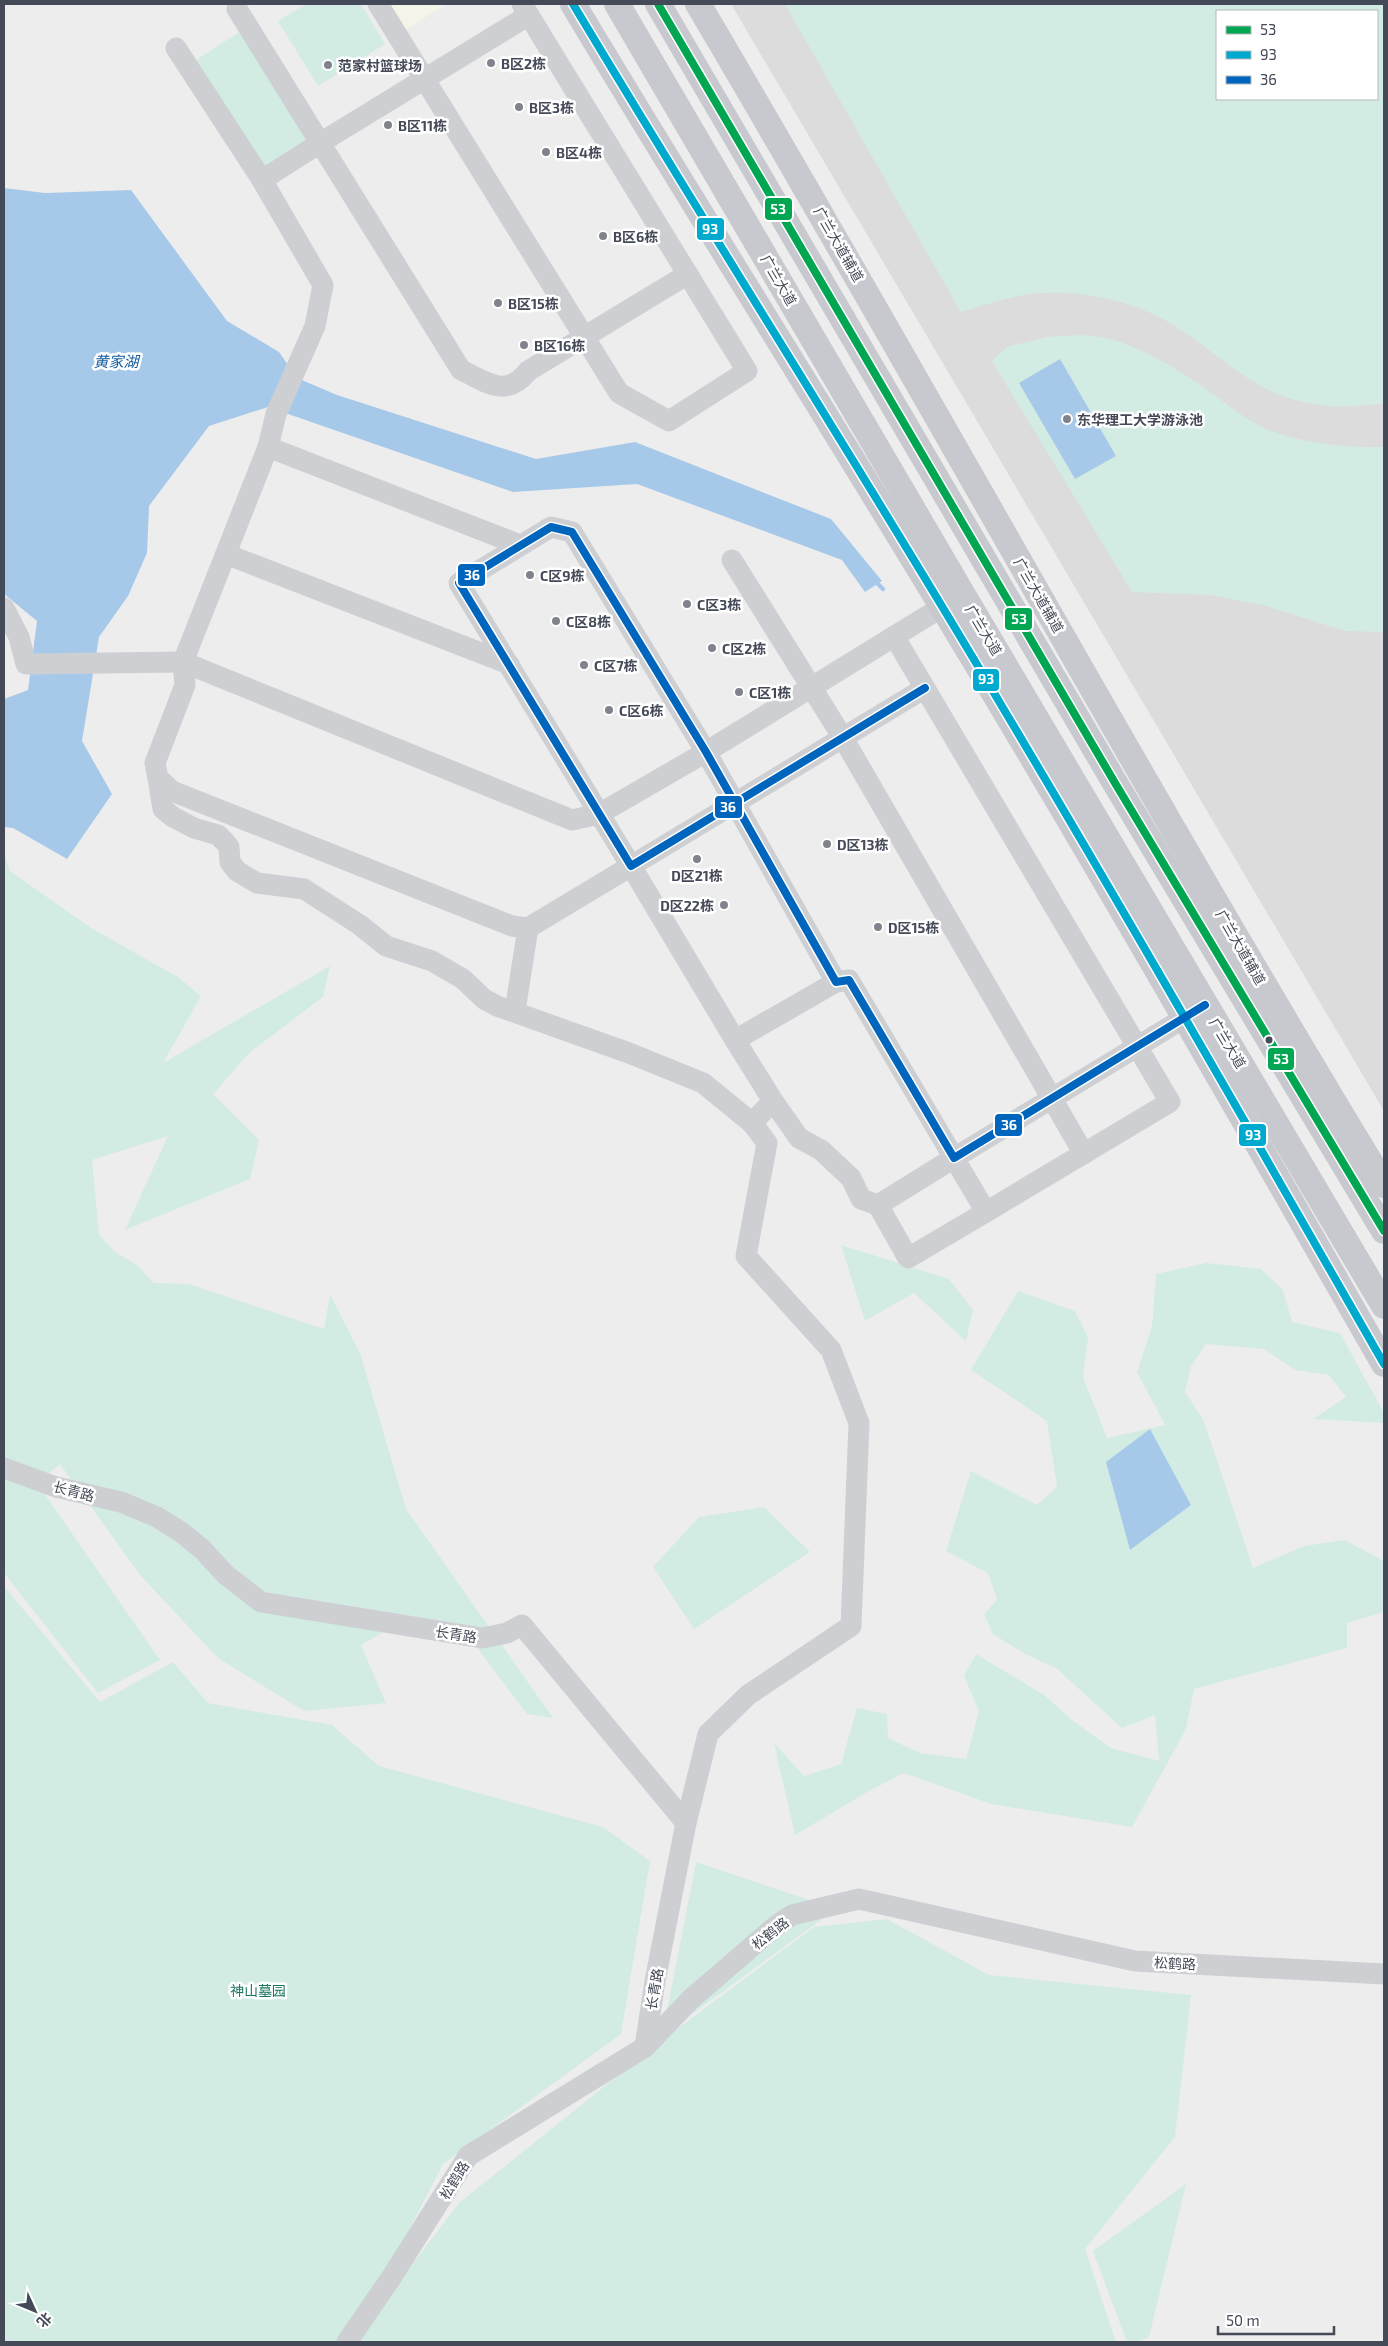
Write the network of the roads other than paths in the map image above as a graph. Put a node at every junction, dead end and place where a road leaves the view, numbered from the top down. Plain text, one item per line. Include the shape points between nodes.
1 (378, 4) edge
2 (573, 4) edge
3 (617, 4) edge
4 (658, 4) edge
5 (698, 4) edge
6 (236, 9) dead end
7 (526, 9) edge
8 (176, 48) dead end
9 (424, 79) junction
10 (320, 143) junction
11 (262, 180) junction
12 (688, 274) junction
13 (584, 338) junction
14 (268, 447) junction
15 (520, 545) junction
16 (226, 554) junction
17 (732, 560) dead end
18 (953, 601) junction
19 (4, 608) edge
20 (894, 636) junction
21 (183, 662) junction
22 (509, 664) junction
23 (813, 688) junction
24 (925, 688) junction
25 (843, 738) junction
26 (706, 752) junction
27 (158, 778) junction
28 (735, 804) junction
29 (599, 814) junction
30 (631, 866) junction
31 (528, 928) junction
32 (836, 982) junction
33 (515, 1011) junction
34 (1195, 1011) junction
35 (735, 1040) junction
36 (1138, 1047) junction
37 (1051, 1099) junction
38 (773, 1101) junction
39 (752, 1123) junction
40 (1084, 1154) junction
41 (954, 1158) junction
42 (1384, 1185) edge
43 (878, 1205) junction
44 (986, 1212) junction
45 (1384, 1231) edge
46 (1384, 1306) edge
47 (1384, 1364) edge
48 (4, 1468) edge
49 (686, 1823) junction
50 (1384, 1974) edge
51 (645, 2047) junction
52 (347, 2342) edge

1 - 9 street
2 - 18 main road via 677,178
3 - 18 main road, 广兰大道
4 - 45 main road via 1115,784
5 - 42 main road, 广兰大道辅道 via 795,167 1272,1000
6 - 10 street
7 - 9 street
7 - 12 street
8 - 11 street
9 - 10 street
9 - 13 street
10 - 11 street
10 - 13 street via 461,370 498,387 513,385 528,371
11 - 14 street via 323,285 315,326 276,414
12 - 13 street
12 - 13 street via 748,371 669,420 618,393
14 - 15 street
14 - 16 street
15 - 22 street via 459,583
15 - 26 street via 551,527 572,532
16 - 21 street
16 - 22 street
17 - 23 street
18 - 20 street
18 - 34 main road
19 - 21 street via 19,637 26,664
20 - 23 street
20 - 24 street
21 - 27 street via 185,684 155,763
21 - 29 street via 572,820
22 - 29 street
23 - 25 street
23 - 26 street
24 - 25 street
24 - 36 street
25 - 28 street
25 - 37 street
26 - 28 street
26 - 29 street
27 - 31 street via 172,791 512,926
27 - 33 street via 163,809 194,828 218,835 229,847 230,862 237,871 257,882 304,889 386,946 432,961 463,979 484,999
28 - 30 street
28 - 32 street
29 - 30 street
30 - 31 street
30 - 35 street
31 - 33 street
32 - 35 street
32 - 41 street via 849,980
33 - 39 street via 703,1083
34 - 36 street
34 - 46 main road, 广兰大道
34 - 47 main road
35 - 38 street
36 - 37 street
36 - 40 street via 1170,1102
37 - 40 street
37 - 41 street
38 - 39 street
38 - 43 street via 799,1138 821,1150 851,1178 861,1199
39 - 49 street via 767,1143 746,1256 831,1350 859,1423 851,1626 748,1695 708,1734
40 - 44 street
41 - 43 street
41 - 44 street
43 - 44 street via 908,1258
48 - 49 street, 长青路 via 56,1487 121,1502 157,1517 202,1549 226,1575 261,1602 482,1638 522,1626
49 - 51 street, 长青路
50 - 51 street, 松鹤路 via 1135,1961 858,1899 792,1915 777,1925 691,1999
51 - 52 street, 松鹤路 via 468,2156

